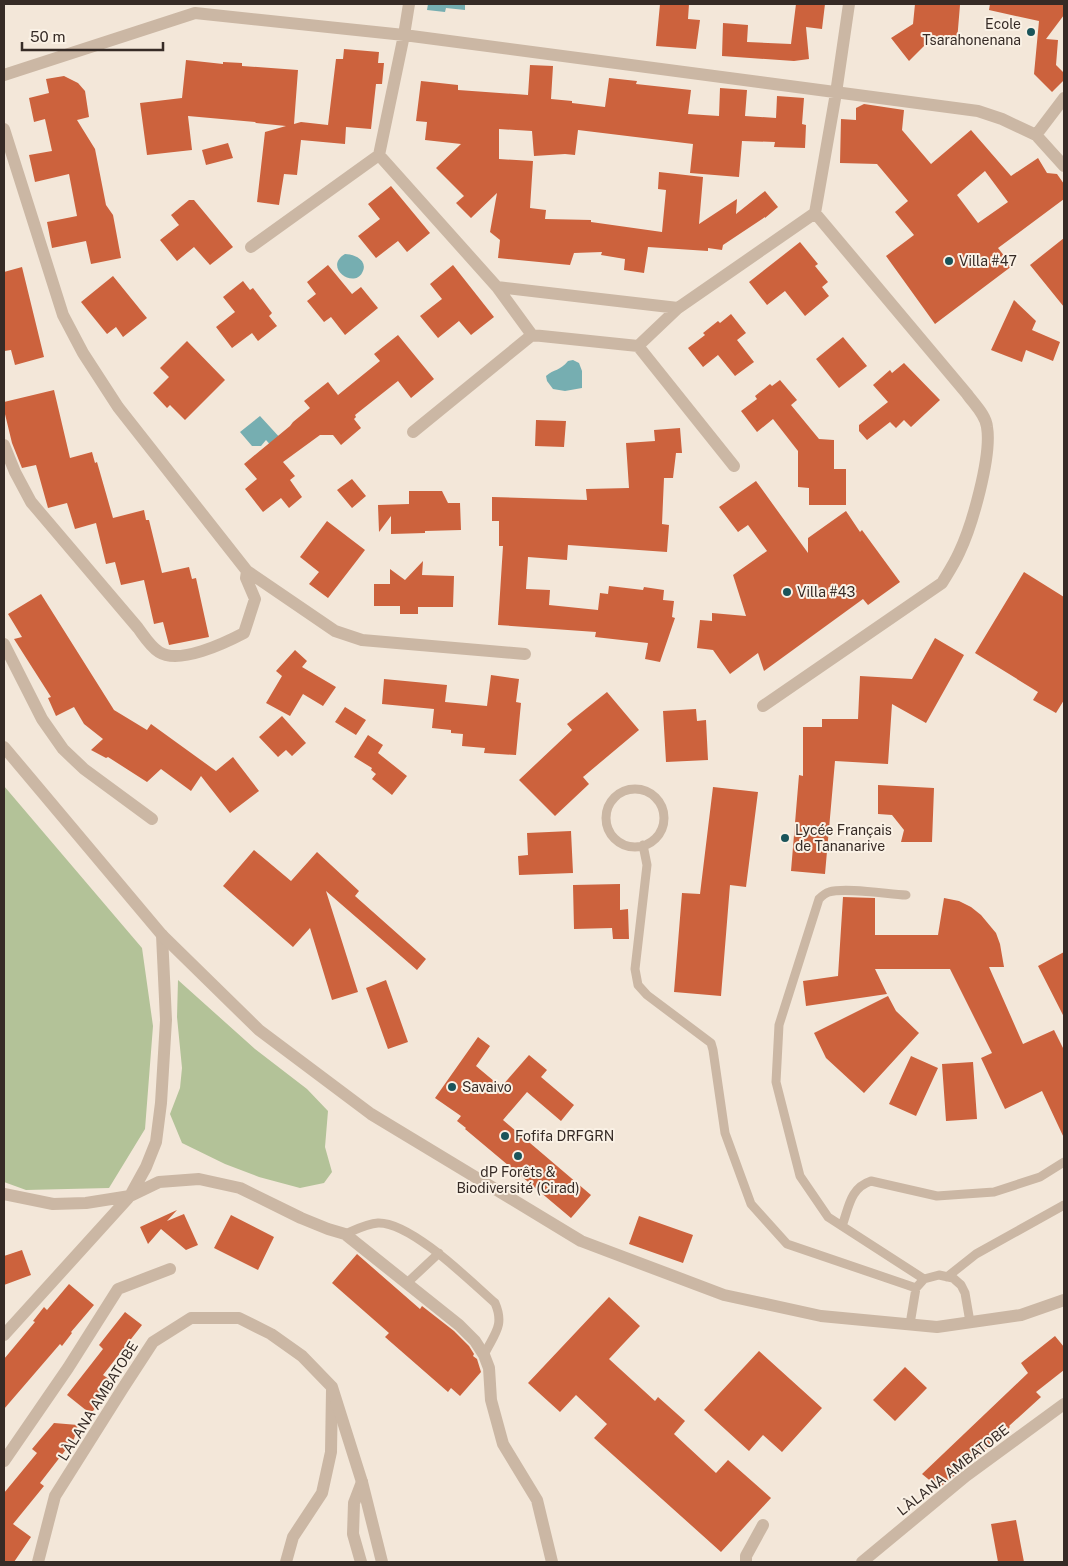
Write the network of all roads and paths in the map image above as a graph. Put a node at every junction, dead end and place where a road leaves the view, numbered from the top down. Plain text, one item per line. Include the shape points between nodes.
1 (409, 4) edge
2 (849, 4) edge
3 (404, 35) junction
4 (4, 75) edge
5 (836, 93) junction
6 (1064, 98) edge
7 (4, 129) edge
8 (1036, 135) junction
9 (379, 155) junction
10 (1064, 166) edge
11 (815, 213) junction
12 (251, 247) dead end
13 (496, 287) junction
14 (678, 308) junction
15 (532, 335) junction
16 (638, 346) junction
17 (413, 432) dead end
18 (4, 445) edge
19 (734, 466) dead end
20 (247, 571) junction
21 (4, 644) edge
22 (525, 654) dead end
23 (763, 706) dead end
24 (4, 747) edge
25 (152, 819) dead end
26 (643, 845) junction
27 (906, 895) dead end
28 (162, 935) junction
29 (1064, 1162) edge
30 (4, 1194) edge
31 (130, 1196) junction
32 (1064, 1205) edge
33 (842, 1226) junction
34 (345, 1234) junction
35 (439, 1253) junction
36 (170, 1269) dead end
37 (947, 1277) junction
38 (924, 1279) junction
39 (407, 1283) junction
40 (916, 1288) junction
41 (1064, 1300) edge
42 (970, 1322) junction
43 (910, 1324) junction
44 (4, 1335) edge
45 (484, 1355) junction
46 (332, 1387) junction
47 (1064, 1404) edge
48 (4, 1461) edge
49 (362, 1482) junction
50 (763, 1525) dead end
51 (38, 1562) edge
52 (286, 1562) edge
53 (360, 1562) edge
54 (382, 1562) edge
55 (552, 1562) edge
56 (746, 1562) edge
57 (862, 1562) edge

1 - 3 street
2 - 5 street
3 - 4 street via 195,13
3 - 5 street
3 - 9 street
5 - 8 street via 978,111
5 - 11 street
6 - 8 street
7 - 20 street via 71,333 118,407
8 - 10 street
9 - 12 street
9 - 13 street
11 - 14 street
11 - 23 street via 984,417 987,456 960,552 942,583
13 - 14 street
13 - 15 street
14 - 16 street
15 - 16 street
15 - 17 street
16 - 19 street
18 - 20 street via 32,502 160,653 179,657 202,652 244,633 255,599 246,578
20 - 22 street via 335,630 362,640
21 - 25 street via 42,719 63,749 84,769
24 - 28 street
26 - 26 lane via 660,833 664,824 662,807 657,799 642,789 624,791 616,796 606,811 608,829 620,843
26 - 40 lane via 647,865 635,969 638,985 711,1043 725,1133 750,1204 787,1244
27 - 33 lane via 844,891 830,892 819,899 779,1025 776,1082 800,1176 828,1217
28 - 31 street via 166,1020 158,1133 146,1167
28 - 43 street via 259,1030 371,1114 581,1241 724,1294 821,1316
29 - 33 lane via 1040,1177 994,1192 937,1196 872,1180 854,1192
30 - 31 street via 53,1204
31 - 34 street via 159,1182 199,1179 240,1188 328,1230
31 - 44 street
32 - 37 lane via 976,1254
33 - 38 lane
34 - 35 lane via 379,1223 397,1227
34 - 39 street
35 - 39 lane
35 - 45 lane via 495,1303 499,1312 500,1323
36 - 48 street via 118,1289
37 - 38 lane via 939,1275
37 - 42 lane via 961,1285
38 - 40 lane
39 - 45 street via 460,1325
40 - 43 lane
41 - 42 street via 1021,1315
42 - 43 street via 938,1326
45 - 55 street via 502,1444 537,1500
46 - 49 street, LÀLANA AMBATOBE
46 - 51 street, LÀLANA AMBATOBE via 302,1356 271,1334 239,1318 191,1318 153,1342 107,1413 55,1496
46 - 52 street via 331,1452 322,1492 293,1537
47 - 57 street, LÀLANA AMBATOBE via 966,1476
49 - 53 street via 354,1503 353,1534
49 - 54 street, LÀLANA AMBATOBE
50 - 56 street via 746,1556

